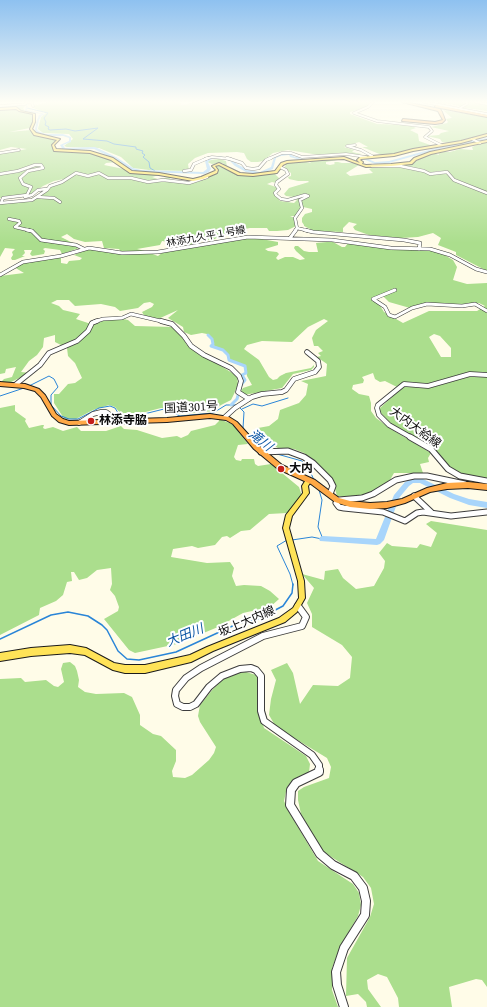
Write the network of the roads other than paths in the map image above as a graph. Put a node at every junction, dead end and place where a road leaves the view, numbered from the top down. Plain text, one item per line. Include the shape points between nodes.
1 (54, 149) edge
2 (357, 149) edge
3 (419, 149) edge
4 (448, 149) edge
5 (19, 150) dead end
6 (0, 153) edge
7 (372, 156) junction
8 (366, 157) junction
9 (358, 165) junction
10 (372, 166) junction
11 (280, 168) junction
12 (184, 171) dead end
13 (0, 174) edge
14 (207, 176) junction
15 (48, 189) junction
16 (487, 192) edge
17 (37, 198) junction
18 (1, 199) edge
19 (60, 202) dead end
20 (0, 203) edge
21 (9, 219) dead end
22 (297, 228) junction
23 (290, 238) junction
24 (84, 249) junction
25 (419, 249) junction
26 (487, 272) edge
27 (0, 275) edge
28 (394, 290) dead end
29 (487, 311) edge
30 (307, 352) dead end
31 (487, 375) edge
32 (0, 384) edge
33 (14, 385) junction
34 (248, 400) junction
35 (225, 417) junction
36 (120, 422) junction
37 (79, 423) junction
38 (265, 451) junction
39 (311, 481) junction
40 (487, 481) edge
41 (470, 486) junction
42 (487, 487) edge
43 (330, 494) junction
44 (414, 496) junction
45 (337, 501) junction
46 (432, 512) junction
47 (487, 512) edge
48 (298, 606) junction
49 (0, 657) edge
50 (344, 1007) edge

1 - 14 main road via 97,154 112,159 128,171 137,174 159,174 193,180
2 - 7 street
3 - 7 main road via 391,156
4 - 10 main road via 430,153 411,163
5 - 6 street
7 - 8 main road
8 - 9 main road via 360,158 358,160 362,163
8 - 12 street via 346,154 302,157 282,153 269,158 256,169 246,168 240,162 228,158 212,157 201,160 194,164 191,170
9 - 10 main road
9 - 11 main road via 344,158 335,158 287,162
10 - 16 street via 400,166 424,170 430,174 447,172 454,180
11 - 14 main road via 273,173 249,175 239,174 219,164 213,166 217,171
11 - 22 street via 289,172 277,182 279,189 276,195 288,200 308,196 300,200 302,208 295,218
13 - 18 street via 35,165 41,165 43,168 28,171 20,178 23,184 31,187 27,195
14 - 15 street via 189,183 163,180 148,182 108,178 98,173 88,176 78,173
15 - 17 street
15 - 18 street via 38,190 31,196
17 - 19 street via 54,198
17 - 20 street
18 - 20 street
21 - 24 street via 20,221 15,227 32,231 41,240
22 - 23 street
22 - 25 street via 410,241 420,243
23 - 24 street, 林添九久平１号線 via 244,237 158,252 122,253 98,248
23 - 25 street, 林添九久平１号線
24 - 27 street, 林添九久平１号線 via 61,256 23,262
25 - 26 street, 林添九久平１号線 via 436,250
28 - 29 street via 373,299 385,307 389,315 395,317 412,308 429,304 475,304
30 - 34 street via 318,362 319,367 315,372 294,379 282,392 258,395
31 - 40 street, 大内大給線 via 470,374 428,386 404,384 377,408 379,415 389,425 431,449 448,469 460,476
32 - 33 highway, 国道301号
33 - 34 street via 40,365 49,353 77,342 92,323 131,314 172,324 191,346 231,368 240,376 242,379 238,392
33 - 37 highway, 国道301号 via 27,386 40,392 57,418 64,422
34 - 35 street
35 - 36 highway, 国道301号
35 - 38 highway, 国道301号
36 - 37 highway, 国道301号
36 - 37 street via 106,412 101,412
38 - 39 highway, 国道301号 via 284,469
38 - 43 street via 293,452 304,457 333,484
39 - 43 highway, 国道301号
39 - 48 main road via 305,486 306,493 288,517 286,528 302,586 302,598
41 - 42 highway, 国道301号
41 - 44 highway, 国道301号 via 441,487
41 - 45 street via 439,478 414,476 396,480 362,498
43 - 45 highway, 国道301号
44 - 45 highway, 国道301号 via 387,505 359,506
44 - 46 street
45 - 46 street via 338,507 377,510 405,521 417,514
46 - 47 street via 451,516
48 - 49 main road, 坂上大内線 via 282,620 191,658 145,669 116,667 86,652 70,648
48 - 50 street via 306,617 302,626 263,636 201,668 186,678 176,690 175,696 177,704 190,707 196,704 209,687 222,676 240,669 256,670 261,676 261,711 264,721 312,755 319,765 319,772 296,783 291,790 290,805 320,854 333,865 354,876 363,888 366,901 365,915 344,948 336,972

